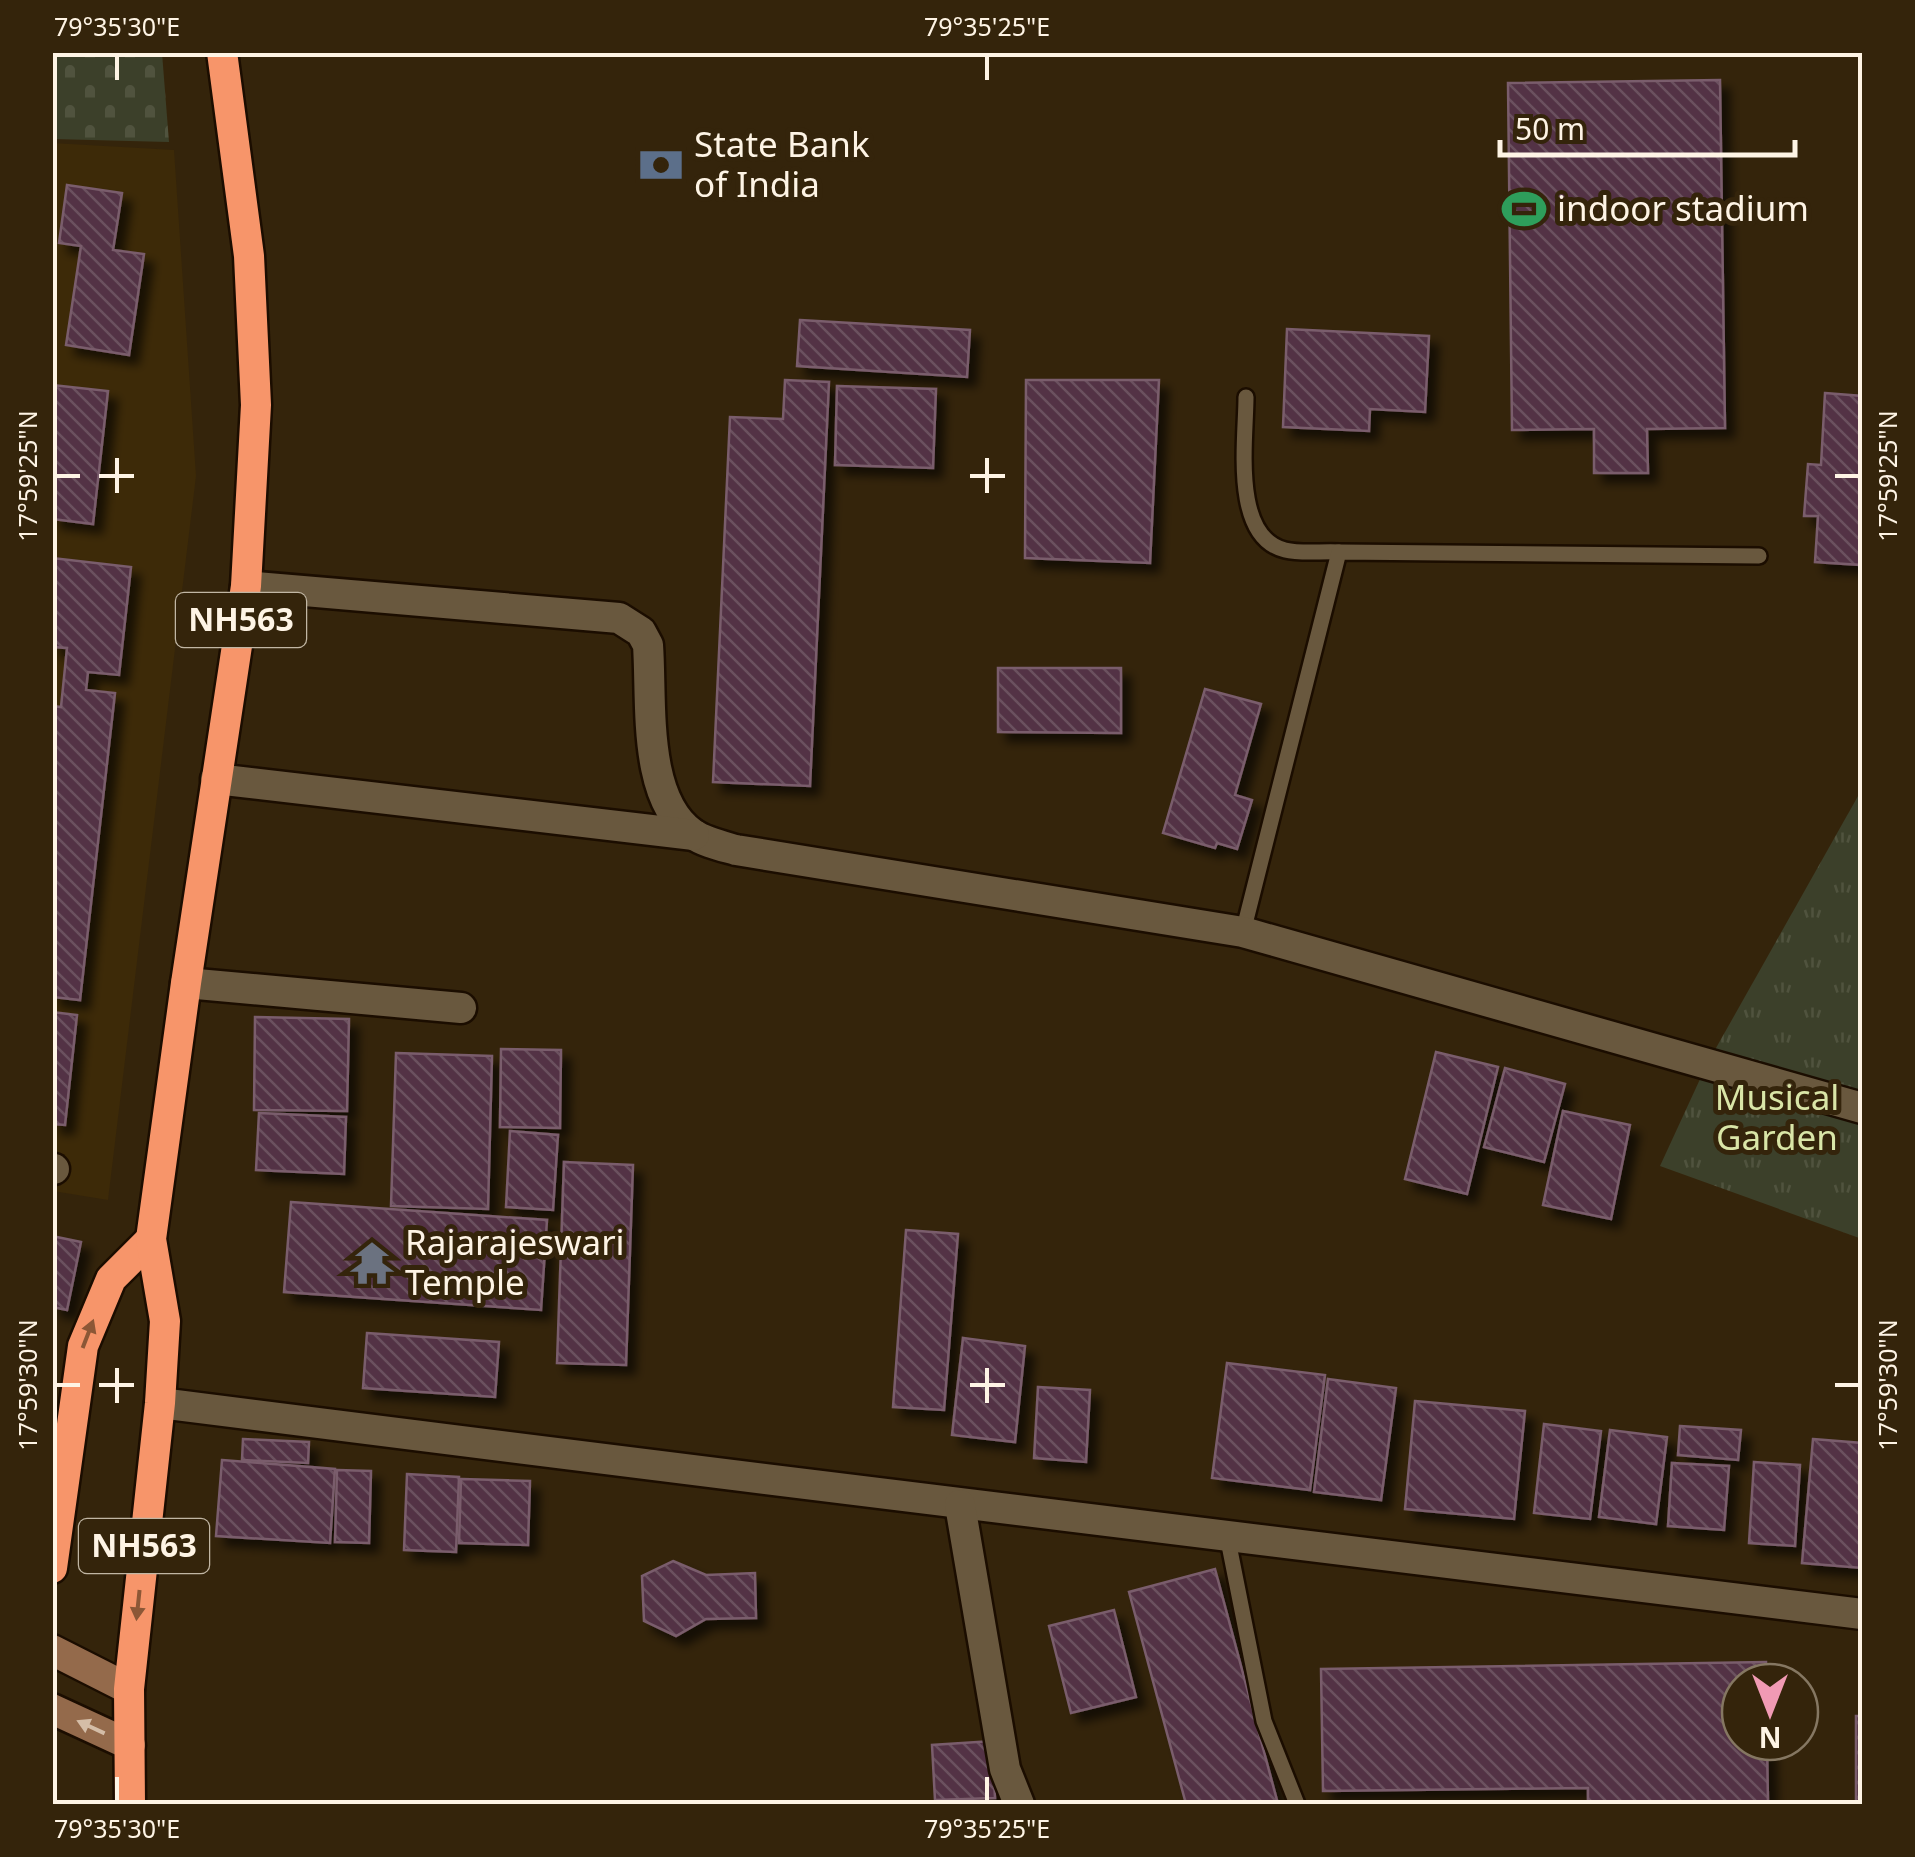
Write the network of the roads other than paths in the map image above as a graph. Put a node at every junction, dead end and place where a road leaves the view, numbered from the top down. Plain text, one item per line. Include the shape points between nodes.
1 (222, 52) edge
2 (1246, 396) dead end
3 (1340, 552) junction
4 (1759, 556) dead end
5 (246, 586) junction
6 (216, 779) junction
7 (694, 836) junction
8 (1243, 932) junction
9 (186, 984) junction
10 (461, 1008) dead end
11 (1862, 1108) edge
12 (151, 1239) junction
13 (160, 1403) junction
14 (960, 1506) junction
15 (1226, 1535) junction
16 (52, 1568) edge
17 (1862, 1614) edge
18 (52, 1650) edge
19 (128, 1689) junction
20 (52, 1709) edge
21 (130, 1745) junction
22 (130, 1804) edge
23 (1019, 1804) edge
24 (1298, 1804) edge

1 - 5 highway, NH563 via 250,256 256,405
2 - 3 lane via 1252,524 1284,550
3 - 4 lane
3 - 8 lane
5 - 6 highway, NH563
5 - 7 street via 619,618 641,632 648,646 656,778 670,812
6 - 7 street
6 - 9 highway, NH563
7 - 8 street via 736,850
8 - 11 street
9 - 10 street
9 - 12 highway, NH563
12 - 13 highway, NH563 via 165,1322
16 -> 12 highway, NH563 via 83,1346 111,1279
13 - 14 street
13 -> 19 highway, NH563
14 - 15 street
14 - 23 street via 1005,1769
15 - 17 street
15 - 24 lane via 1264,1721
18 - 19 main road
19 - 21 highway, NH563
21 -> 20 main road
21 - 22 highway, NH563

